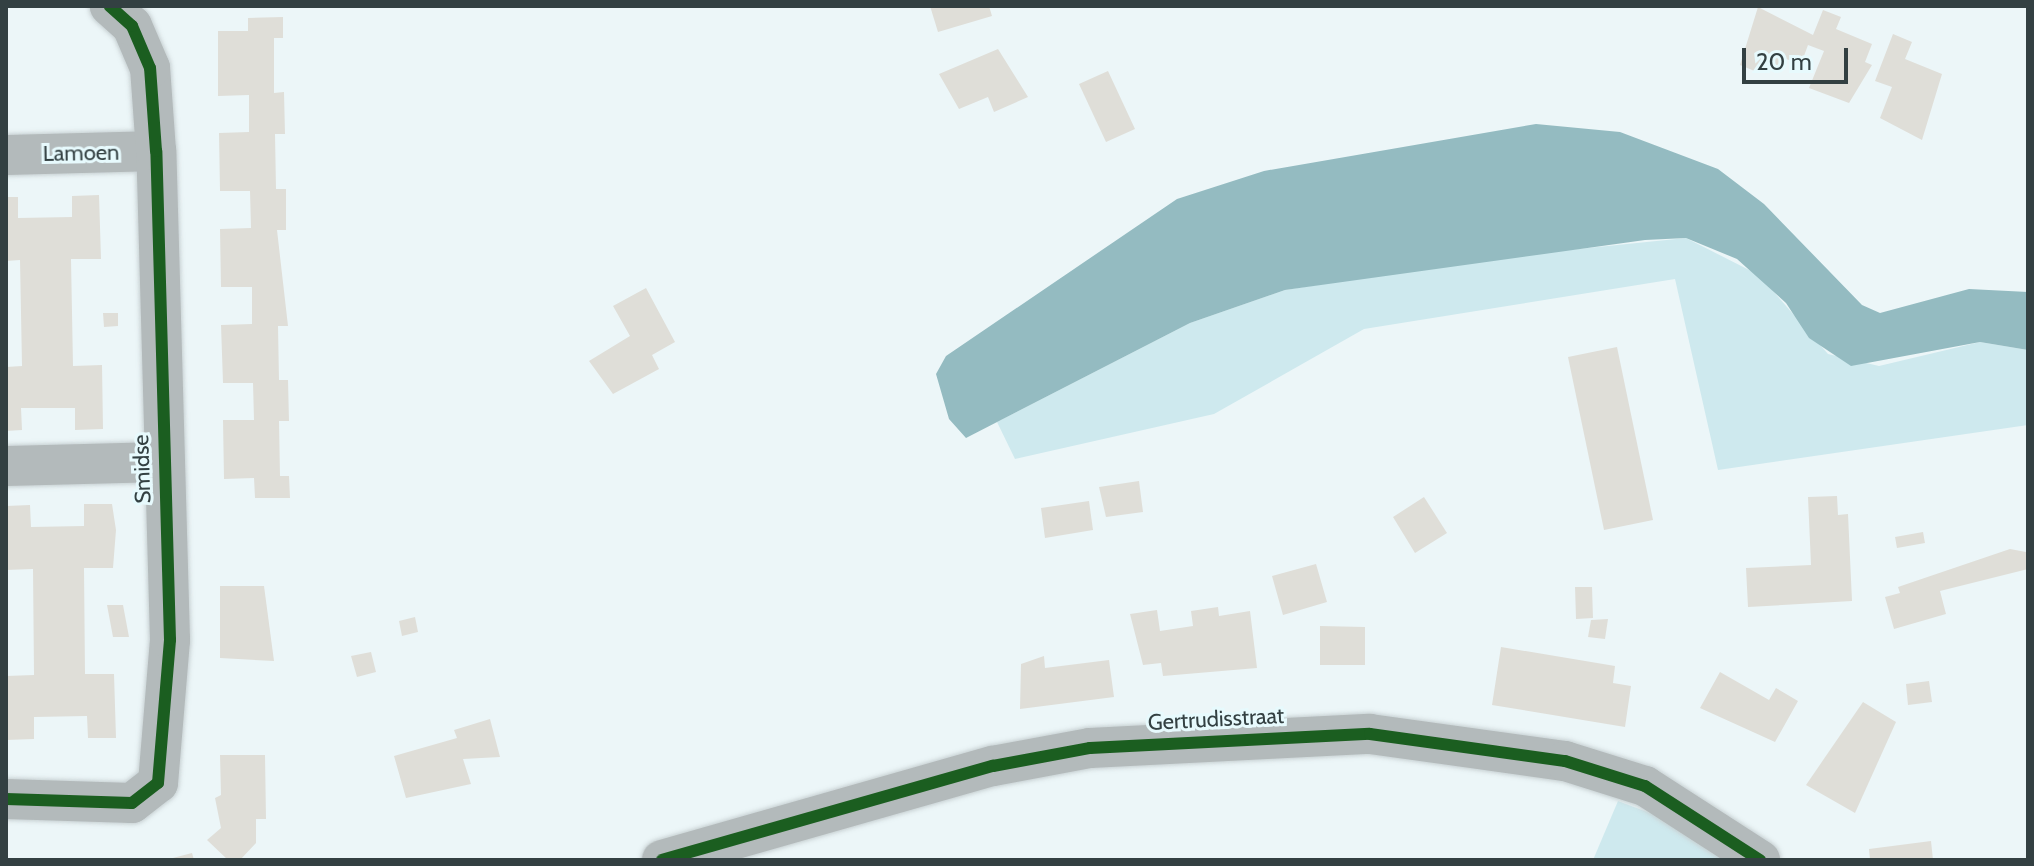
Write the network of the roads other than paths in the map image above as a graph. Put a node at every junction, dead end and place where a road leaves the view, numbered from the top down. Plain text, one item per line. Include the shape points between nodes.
1 (130, 13) edge
2 (156, 151) junction
3 (6, 155) edge
4 (160, 462) junction
5 (6, 466) edge
6 (6, 799) edge
7 (662, 860) edge
8 (1760, 860) edge

1 - 2 street, Smidse via 150,68
2 - 3 street, Lamoen
2 - 4 street, Smidse
4 - 5 street
4 - 6 street, Smidse via 170,640 158,783 132,803
7 - 8 street, Gertrudisstraat via 993,766 1090,748 1370,734 1565,761 1645,786

